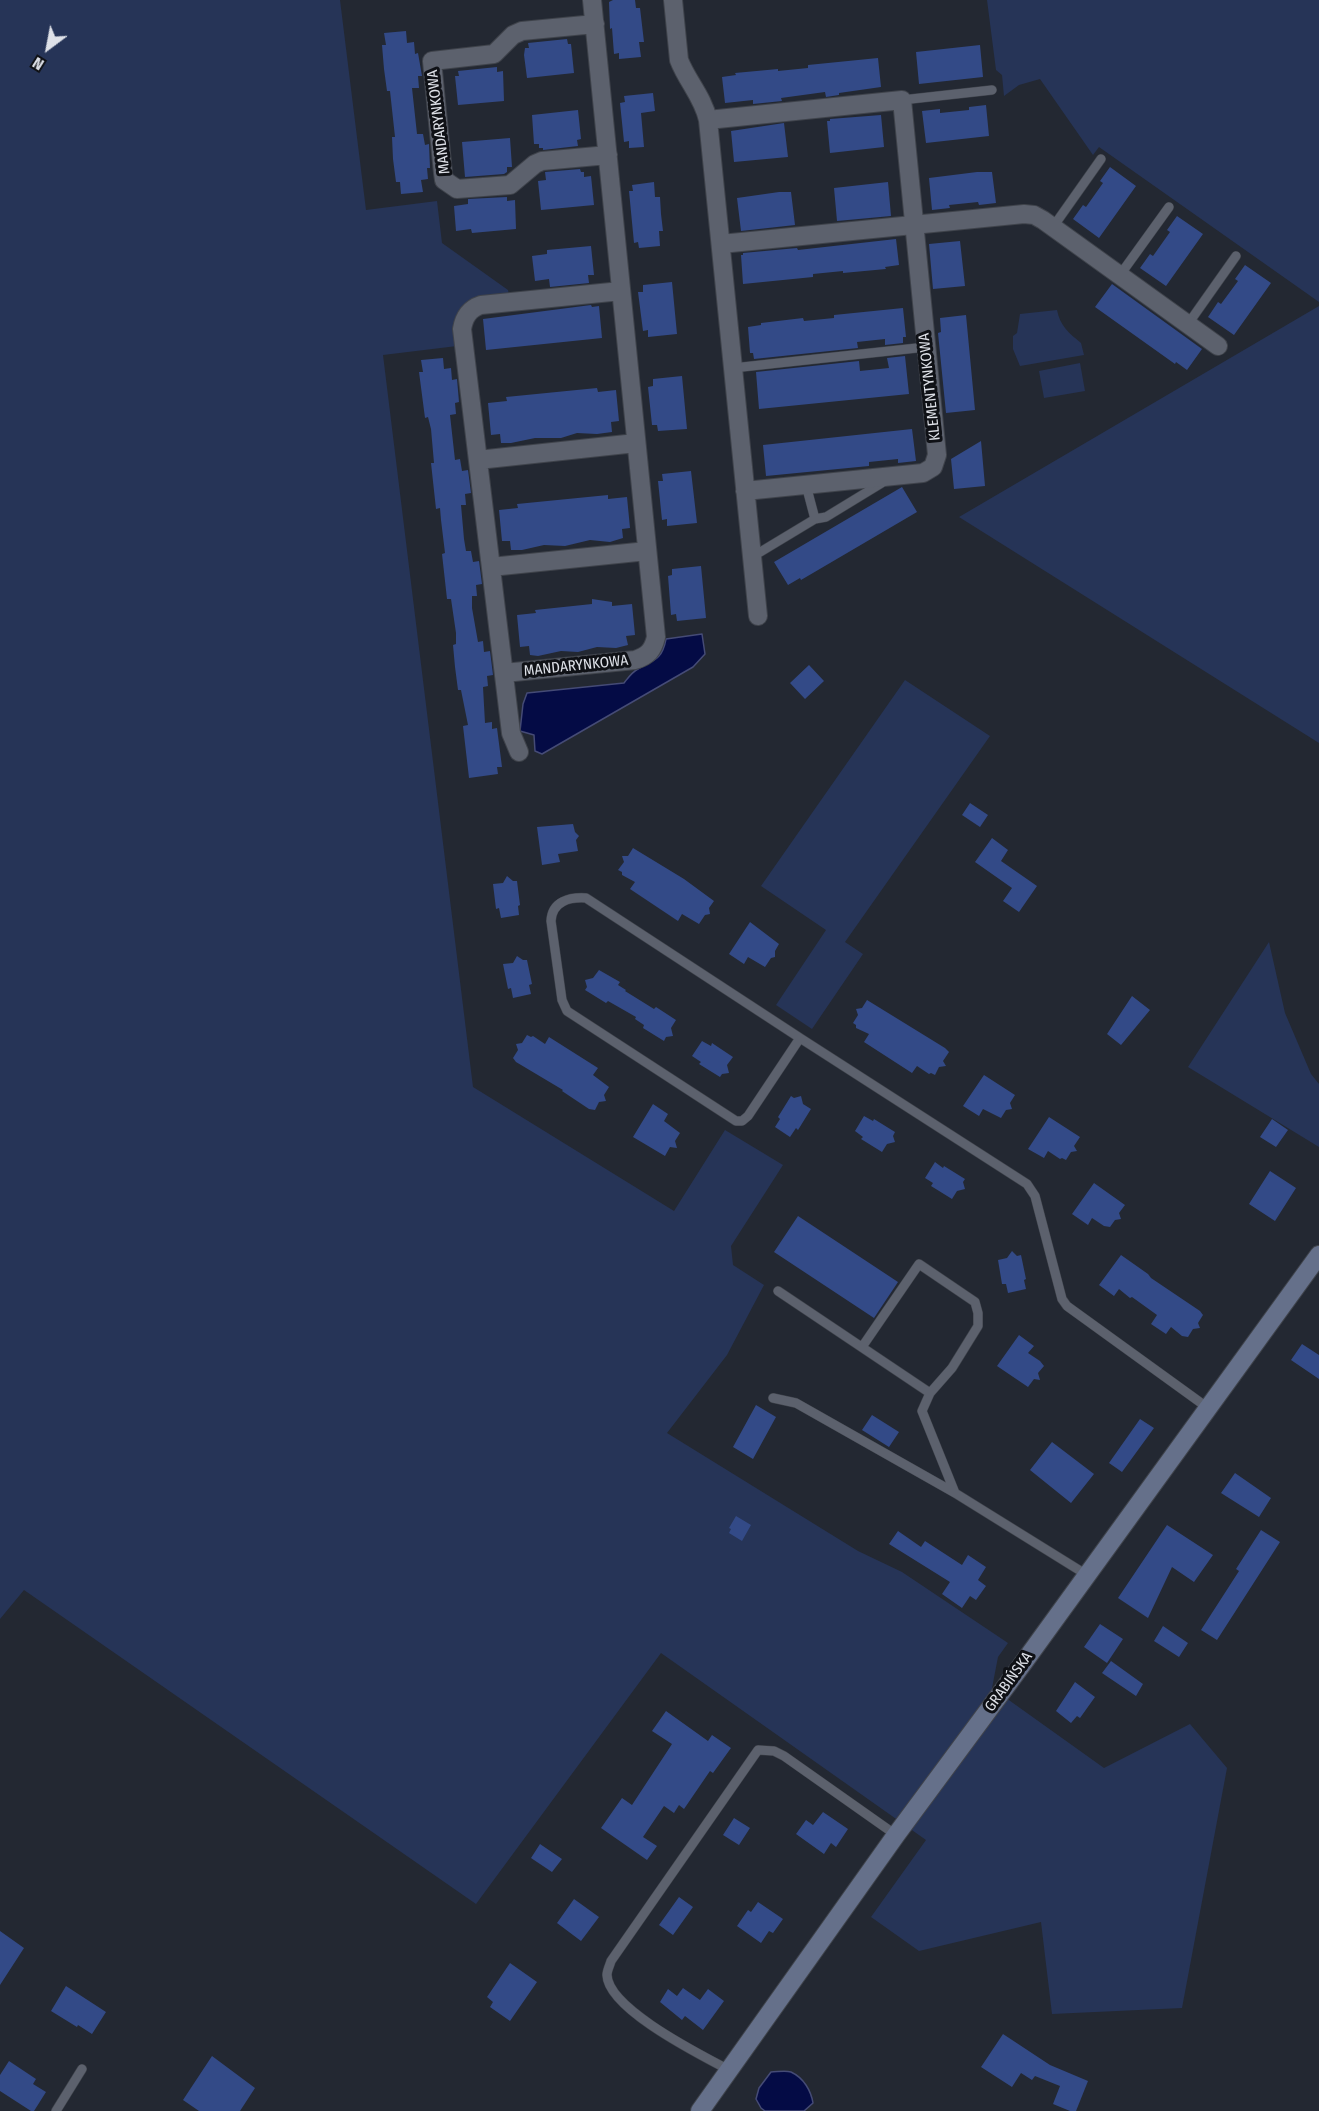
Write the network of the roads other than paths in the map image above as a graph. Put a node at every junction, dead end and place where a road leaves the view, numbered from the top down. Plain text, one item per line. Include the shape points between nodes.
1 (592, 0) edge
2 (673, 0) edge
3 (595, 24) junction
4 (992, 90) dead end
5 (902, 100) junction
6 (708, 120) junction
7 (608, 155) junction
8 (1101, 159) dead end
9 (1169, 207) dead end
10 (914, 224) junction
11 (1053, 227) junction
12 (721, 244) junction
13 (1236, 256) dead end
14 (1120, 275) junction
15 (621, 291) junction
16 (1188, 324) junction
17 (1218, 346) dead end
18 (926, 347) junction
19 (733, 368) junction
20 (636, 443) junction
21 (478, 460) junction
22 (895, 476) junction
23 (806, 485) junction
24 (745, 491) junction
25 (815, 519) junction
26 (647, 551) junction
27 (752, 557) junction
28 (491, 567) junction
29 (758, 616) dead end
30 (504, 673) junction
31 (519, 752) dead end
32 (800, 1038) junction
33 (1319, 1255) edge
34 (778, 1291) dead end
35 (862, 1347) junction
36 (930, 1394) junction
37 (773, 1398) dead end
38 (1208, 1408) junction
39 (955, 1493) junction
40 (1087, 1575) junction
41 (896, 1835) junction
42 (82, 2069) dead end
43 (729, 2070) junction
44 (56, 2111) edge
45 (700, 2111) edge

1 - 3 street, MANDARYNKOWA
2 - 6 street via 679,60
3 - 7 street, MANDARYNKOWA
3 - 7 street, MANDARYNKOWA via 522,31 494,54 432,61 442,173 450,186 466,190 510,185 542,161
4 - 5 lane
5 - 6 street
5 - 10 street, KLEMENTYNKOWA
6 - 12 street
7 - 15 street, MANDARYNKOWA
8 - 11 lane
9 - 14 lane
10 - 11 street via 1024,214 1034,215
10 - 12 street
10 - 18 street, KLEMENTYNKOWA
11 - 14 street
12 - 19 street
13 - 16 lane
14 - 16 street
15 - 20 street, MANDARYNKOWA
15 - 21 street, MANDARYNKOWA via 481,305 466,315 462,329
16 - 17 street
18 - 19 lane
18 - 22 street, KLEMENTYNKOWA via 936,461 923,473
19 - 24 street
20 - 21 street
20 - 26 street, MANDARYNKOWA
21 - 28 street, MANDARYNKOWA
22 - 23 street, KLEMENTYNKOWA
22 - 25 lane
23 - 24 street, KLEMENTYNKOWA
23 - 25 lane
24 - 27 street
25 - 27 lane
26 - 28 street
26 - 30 street, MANDARYNKOWA via 656,637 649,653 635,660
27 - 29 street
28 - 30 street, MANDARYNKOWA
30 - 31 street, MANDARYNKOWA via 511,733
32 - 32 lane via 748,1116 736,1121 567,1011 551,921 554,910 565,900 586,898
32 - 38 lane via 1027,1184 1035,1196 1067,1306
33 - 38 street, GRABIŃSKA
34 - 35 lane
35 - 36 lane
35 - 36 lane via 919,1264 965,1295 975,1302 978,1326
36 - 39 lane via 922,1412
37 - 39 lane via 796,1403
38 - 40 street, GRABIŃSKA
39 - 40 lane
40 - 41 street, GRABIŃSKA
41 - 43 street, GRABIŃSKA
41 - 43 lane via 784,1756 758,1750 610,1961 607,1975 630,2009 657,2030
42 - 44 lane
43 - 45 street, GRABIŃSKA

